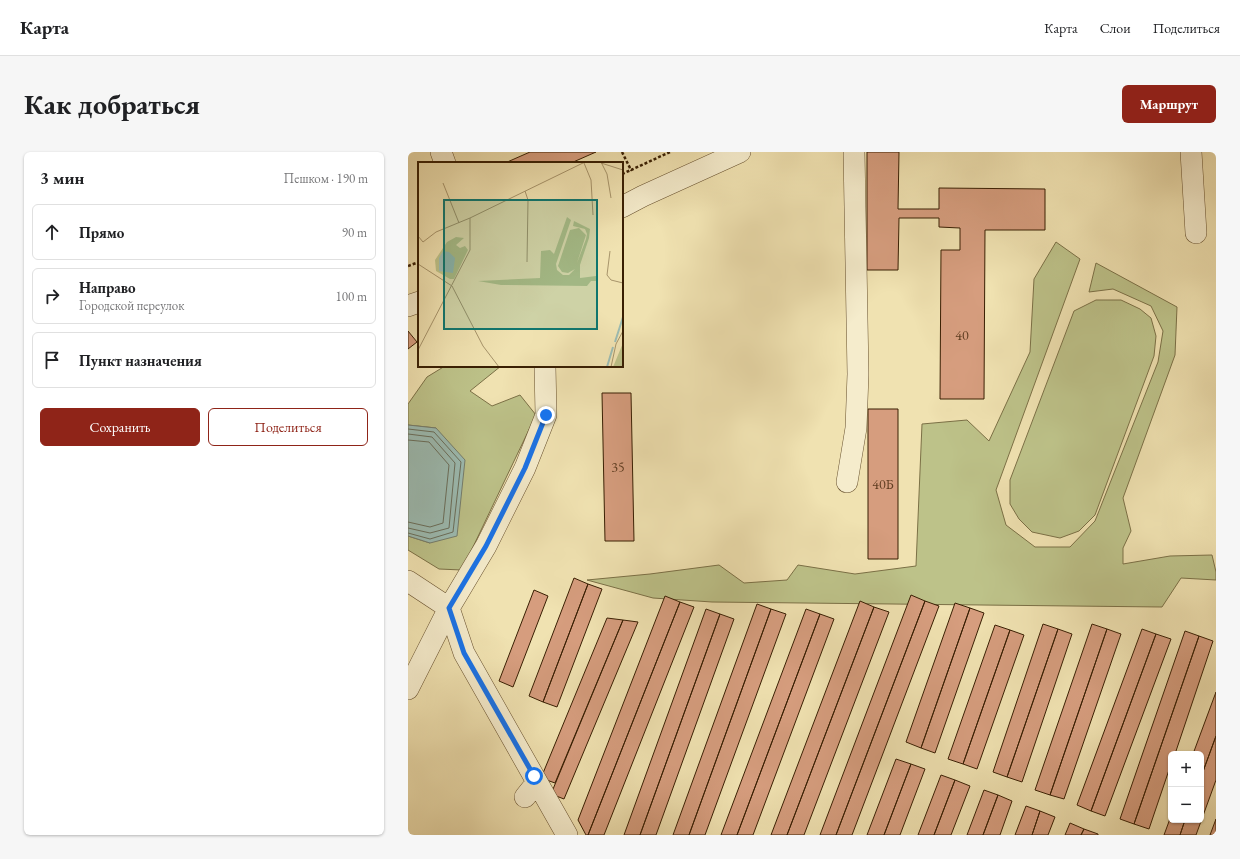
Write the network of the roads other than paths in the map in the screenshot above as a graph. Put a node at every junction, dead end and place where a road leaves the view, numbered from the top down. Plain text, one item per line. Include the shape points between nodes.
1 (440, 152) edge
2 (740, 152) edge
3 (854, 152) edge
4 (1191, 152) edge
5 (445, 162) edge
6 (623, 206) edge
7 (1196, 233) dead end
8 (418, 302) edge
9 (408, 306) edge
10 (545, 367) edge
11 (847, 482) dead end
12 (408, 581) edge
13 (449, 608) junction
14 (464, 653) junction
15 (460, 676) dead end
16 (408, 689) edge
17 (567, 835) edge

1 - 5 street
2 - 6 street
3 - 11 street via 858,382 856,428
4 - 7 street
8 - 9 street
10 - 13 street via 546,415 525,468 486,546
12 - 13 street
13 - 14 street
13 - 16 street
14 - 15 street
14 - 17 street via 531,790

